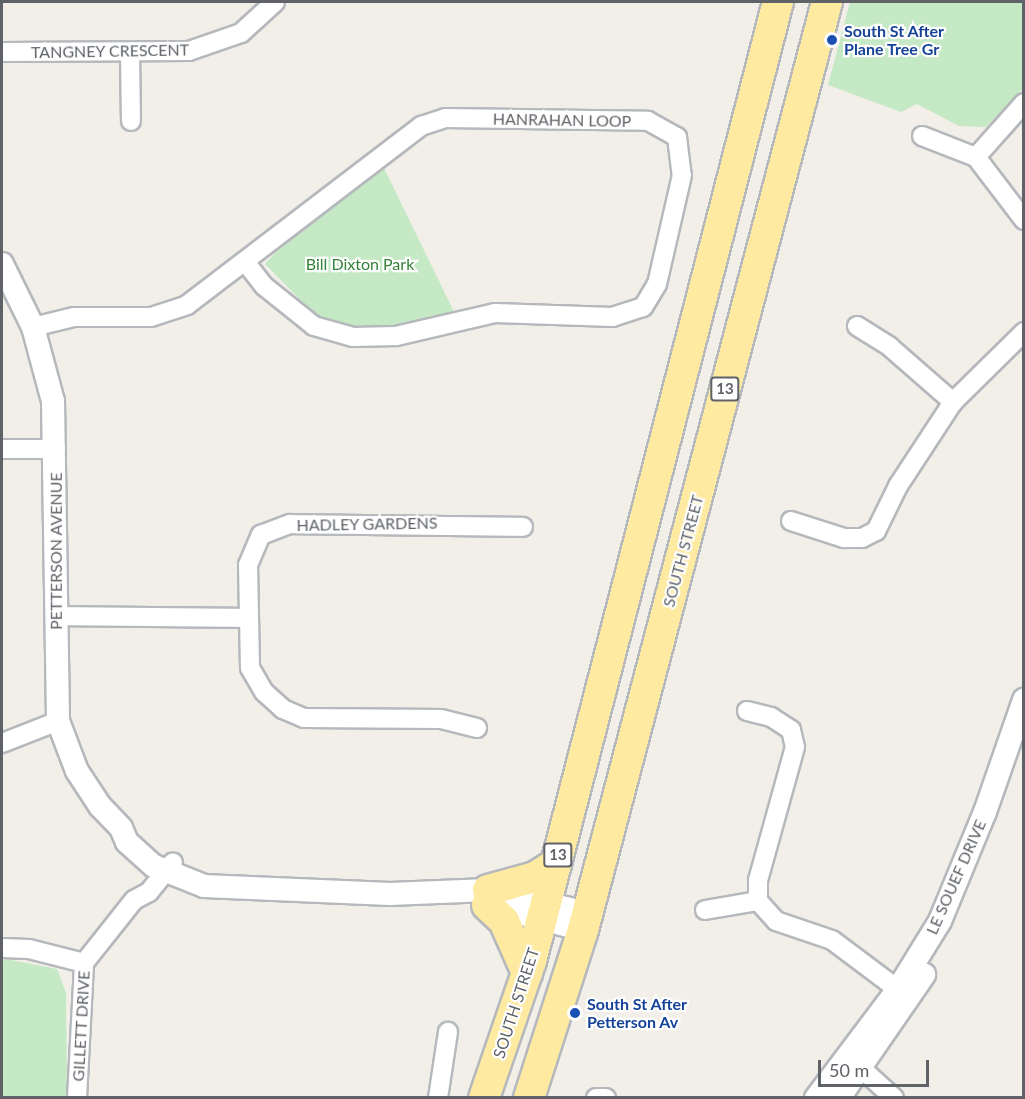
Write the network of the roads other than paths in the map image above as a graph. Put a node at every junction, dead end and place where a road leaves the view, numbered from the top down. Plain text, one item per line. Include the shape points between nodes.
1 (275, 2) edge
2 (778, 2) edge
3 (827, 2) edge
4 (2, 52) edge
5 (130, 52) junction
6 (1023, 103) edge
7 (131, 122) dead end
8 (922, 136) dead end
9 (976, 157) junction
10 (1023, 220) edge
11 (245, 262) junction
12 (2, 264) edge
13 (857, 326) dead end
14 (33, 327) junction
15 (1023, 332) edge
16 (953, 402) junction
17 (56, 448) junction
18 (2, 449) edge
19 (791, 521) dead end
20 (523, 527) dead end
21 (56, 616) junction
22 (247, 618) junction
23 (1023, 700) edge
24 (747, 711) dead end
25 (58, 721) junction
26 (477, 728) dead end
27 (1023, 732) edge
28 (2, 743) edge
29 (164, 864) junction
30 (556, 864) junction
31 (479, 895) junction
32 (758, 901) junction
33 (544, 910) junction
34 (705, 910) dead end
35 (586, 921) junction
36 (2, 948) edge
37 (84, 963) junction
38 (527, 973) junction
39 (904, 994) junction
40 (448, 1032) dead end
41 (854, 1062) junction
42 (77, 1098) edge
43 (438, 1098) edge
44 (484, 1098) edge
45 (529, 1098) edge
46 (596, 1098) edge
47 (606, 1098) edge
48 (816, 1098) edge
49 (839, 1098) edge
50 (894, 1098) edge

1 - 5 street, TANGNEY CRESCENT via 241,33 206,48
2 - 30 highway, SOUTH STREET / 13
3 - 35 highway, SOUTH STREET / 13
4 - 5 street, TANGNEY CRESCENT
5 - 7 street
6 - 9 street
8 - 9 street
9 - 10 street
11 - 11 street, HANRAHAN LOOP via 421,126 446,118 648,121 677,137 682,175 657,284 643,307 613,317 495,313 396,336 353,337 314,326 264,286
11 - 14 street, HANRAHAN LOOP via 188,305 151,317 75,317
12 - 14 street, PETTERSON AVENUE
13 - 16 street via 890,347
14 - 17 street, PETTERSON AVENUE via 52,400
15 - 16 street
16 - 19 street via 898,486 876,531 862,538 844,538
17 - 18 street
17 - 21 street, PETTERSON AVENUE
20 - 22 street, HADLEY GARDENS via 290,524 261,535 248,565
21 - 22 street
21 - 25 street, PETTERSON AVENUE
22 - 26 street, HADLEY GARDENS via 250,668 264,692 283,710 304,718 441,719
23 - 39 street, LE SOUEF DRIVE via 985,812 940,921
24 - 32 street via 771,717 791,730 795,747 758,880
25 - 28 street
25 - 29 street, PETTERSON AVENUE via 77,771 100,806 122,828 136,834
27 - 39 street, LE SOUEF DRIVE via 995,818 952,927
29 - 31 street, PETTERSON AVENUE via 205,874 218,885
29 - 37 street, GILLETT DRIVE via 149,892 134,900
30 - 31 highway via 535,877
30 - 33 highway, SOUTH STREET / 13
31 - 33 street, PETTERSON AVENUE
31 - 38 highway via 504,921
32 - 34 street
32 - 39 street via 776,921 832,940
33 - 35 street, PETTERSON AVENUE
33 - 38 highway, SOUTH STREET / 13
35 - 45 highway, SOUTH STREET / 13
36 - 37 street via 28,949
37 - 42 street, GILLETT DRIVE
38 - 44 highway, SOUTH STREET / 13
39 - 41 street, LE SOUEF DRIVE
40 - 43 street
41 - 48 street, LE SOUEF DRIVE
41 - 49 street, LE SOUEF DRIVE
41 - 50 street
46 - 47 street

